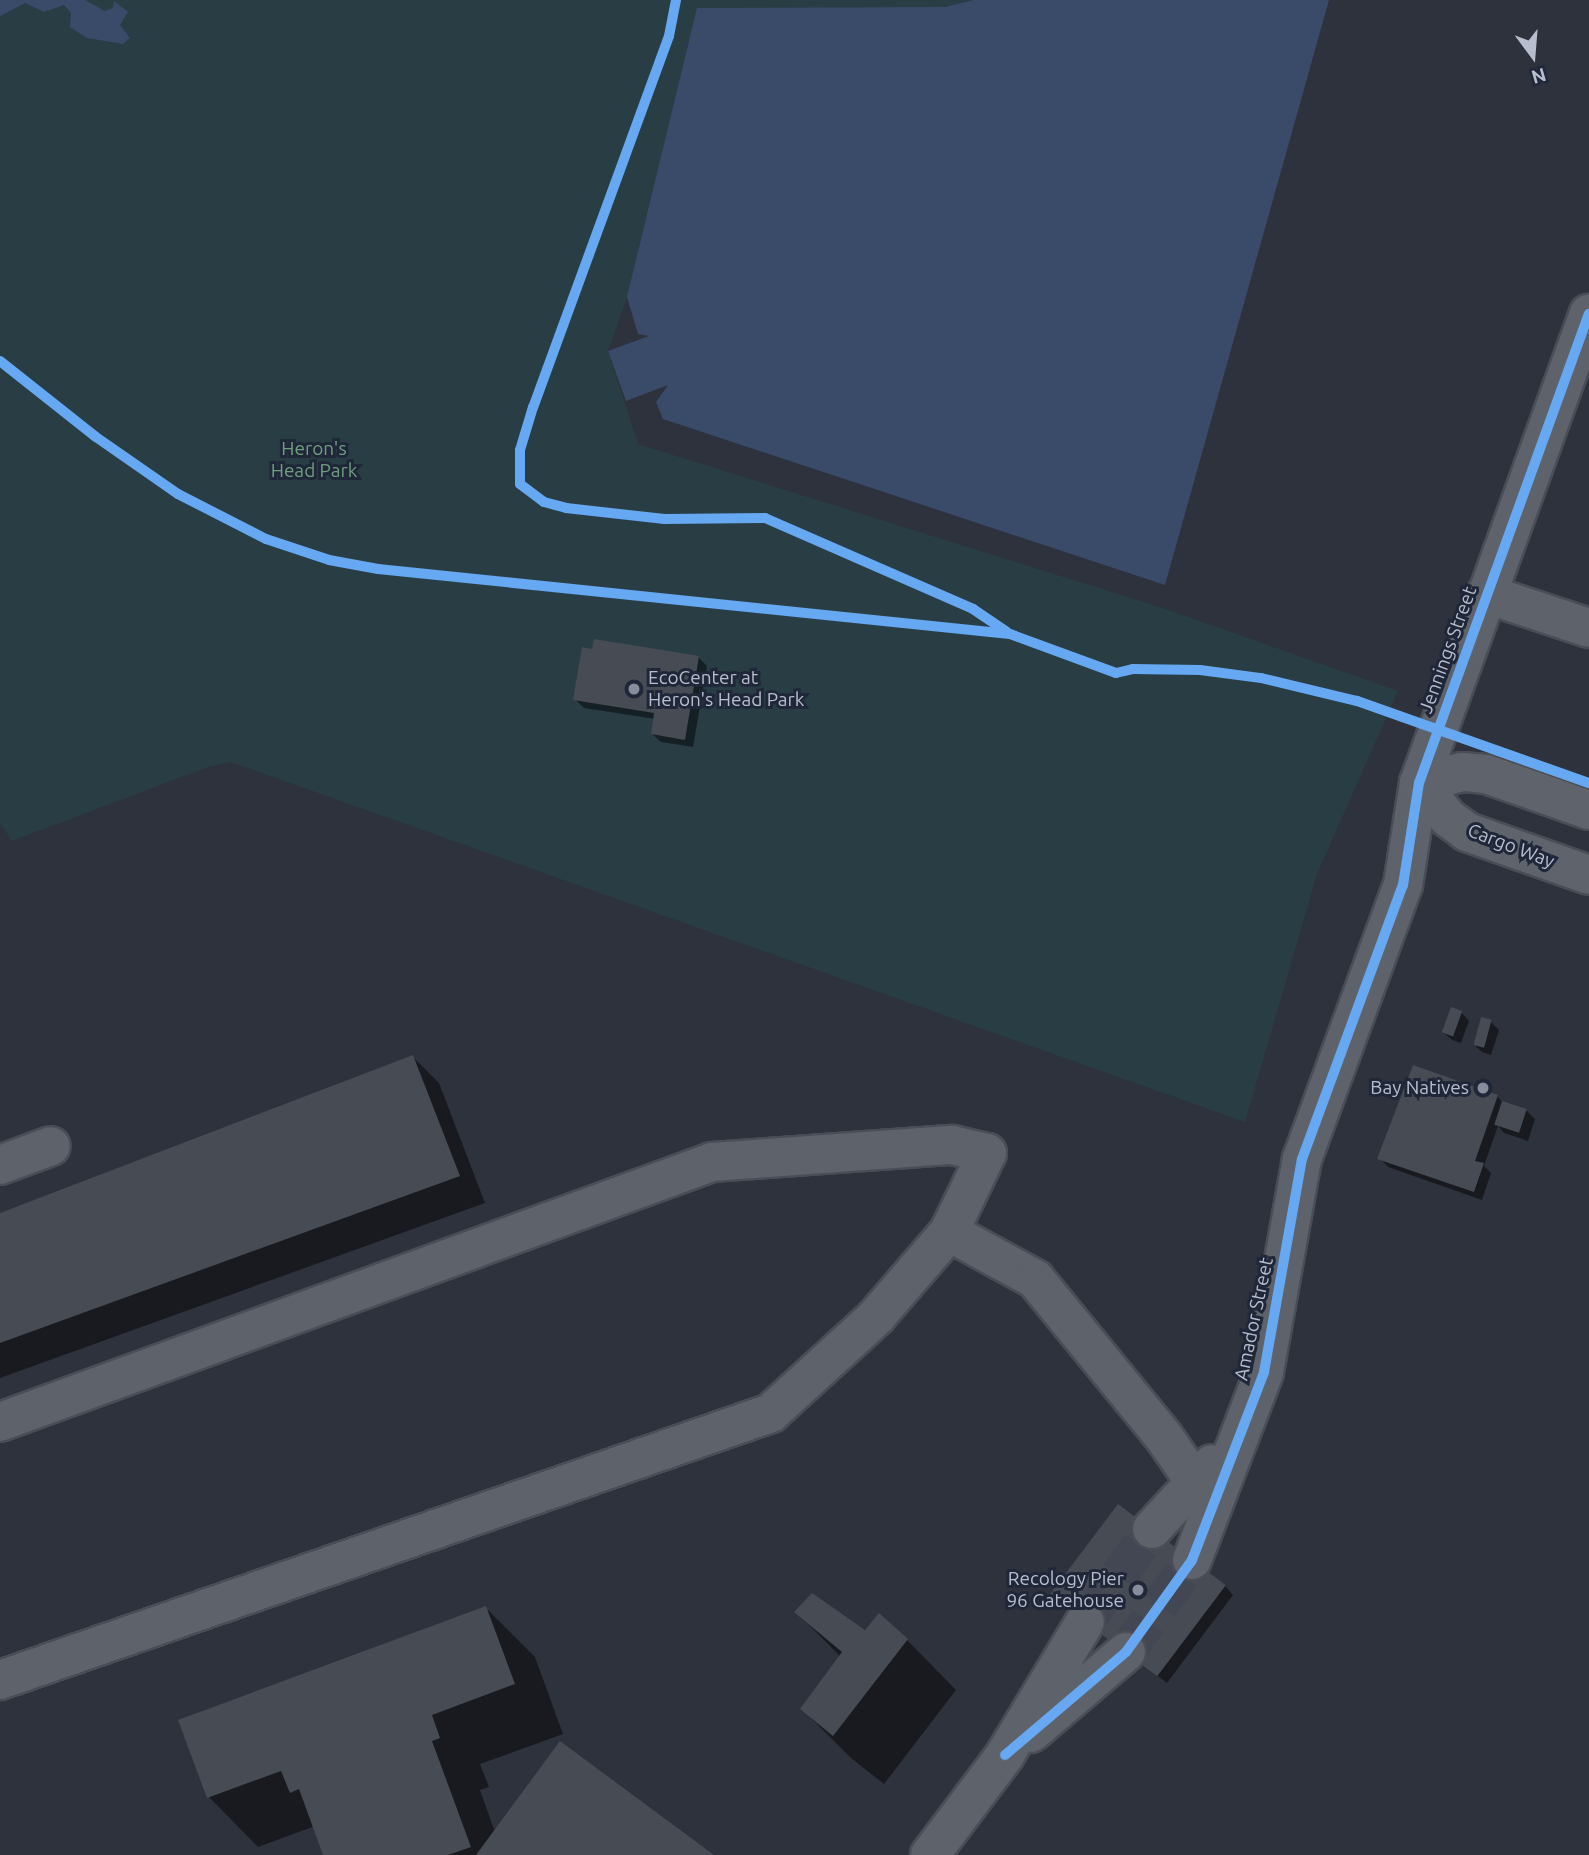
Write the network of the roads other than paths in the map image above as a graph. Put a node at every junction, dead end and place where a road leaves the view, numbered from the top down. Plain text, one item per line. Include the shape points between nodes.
1 (1589, 314) edge
2 (1486, 594) junction
3 (1589, 628) edge
4 (1419, 783) junction
5 (1589, 810) edge
6 (1589, 875) edge
7 (51, 1146) dead end
8 (1302, 1159) joint
9 (0, 1165) edge
10 (949, 1232) junction
11 (0, 1422) edge
12 (1242, 1431) junction
13 (1195, 1482) junction
14 (1152, 1530) tunnel mouth
15 (1192, 1560) tunnel mouth
16 (1085, 1622) tunnel mouth
17 (1126, 1652) tunnel mouth
18 (0, 1680) edge
19 (1005, 1755) junction
20 (930, 1855) edge

1 - 2 street, Jennings Street
2 - 3 street
2 - 4 street, Jennings Street
4 - 5 main road via 1462,772 1486,774
4 - 6 main road, Cargo Way via 1448,818 1467,832
4 - 8 street, Jennings Street via 1403,885
7 - 9 street
8 - 12 street, Amador Street via 1265,1372
10 - 11 street via 987,1153 952,1145 712,1162
10 - 13 street via 1035,1279 1164,1437
10 - 18 street via 876,1317 771,1413
12 - 13 street, Amador Street
12 - 15 street, Amador Street
13 - 14 street, Amador Street
16 - 19 street
17 - 19 street
19 - 20 street

